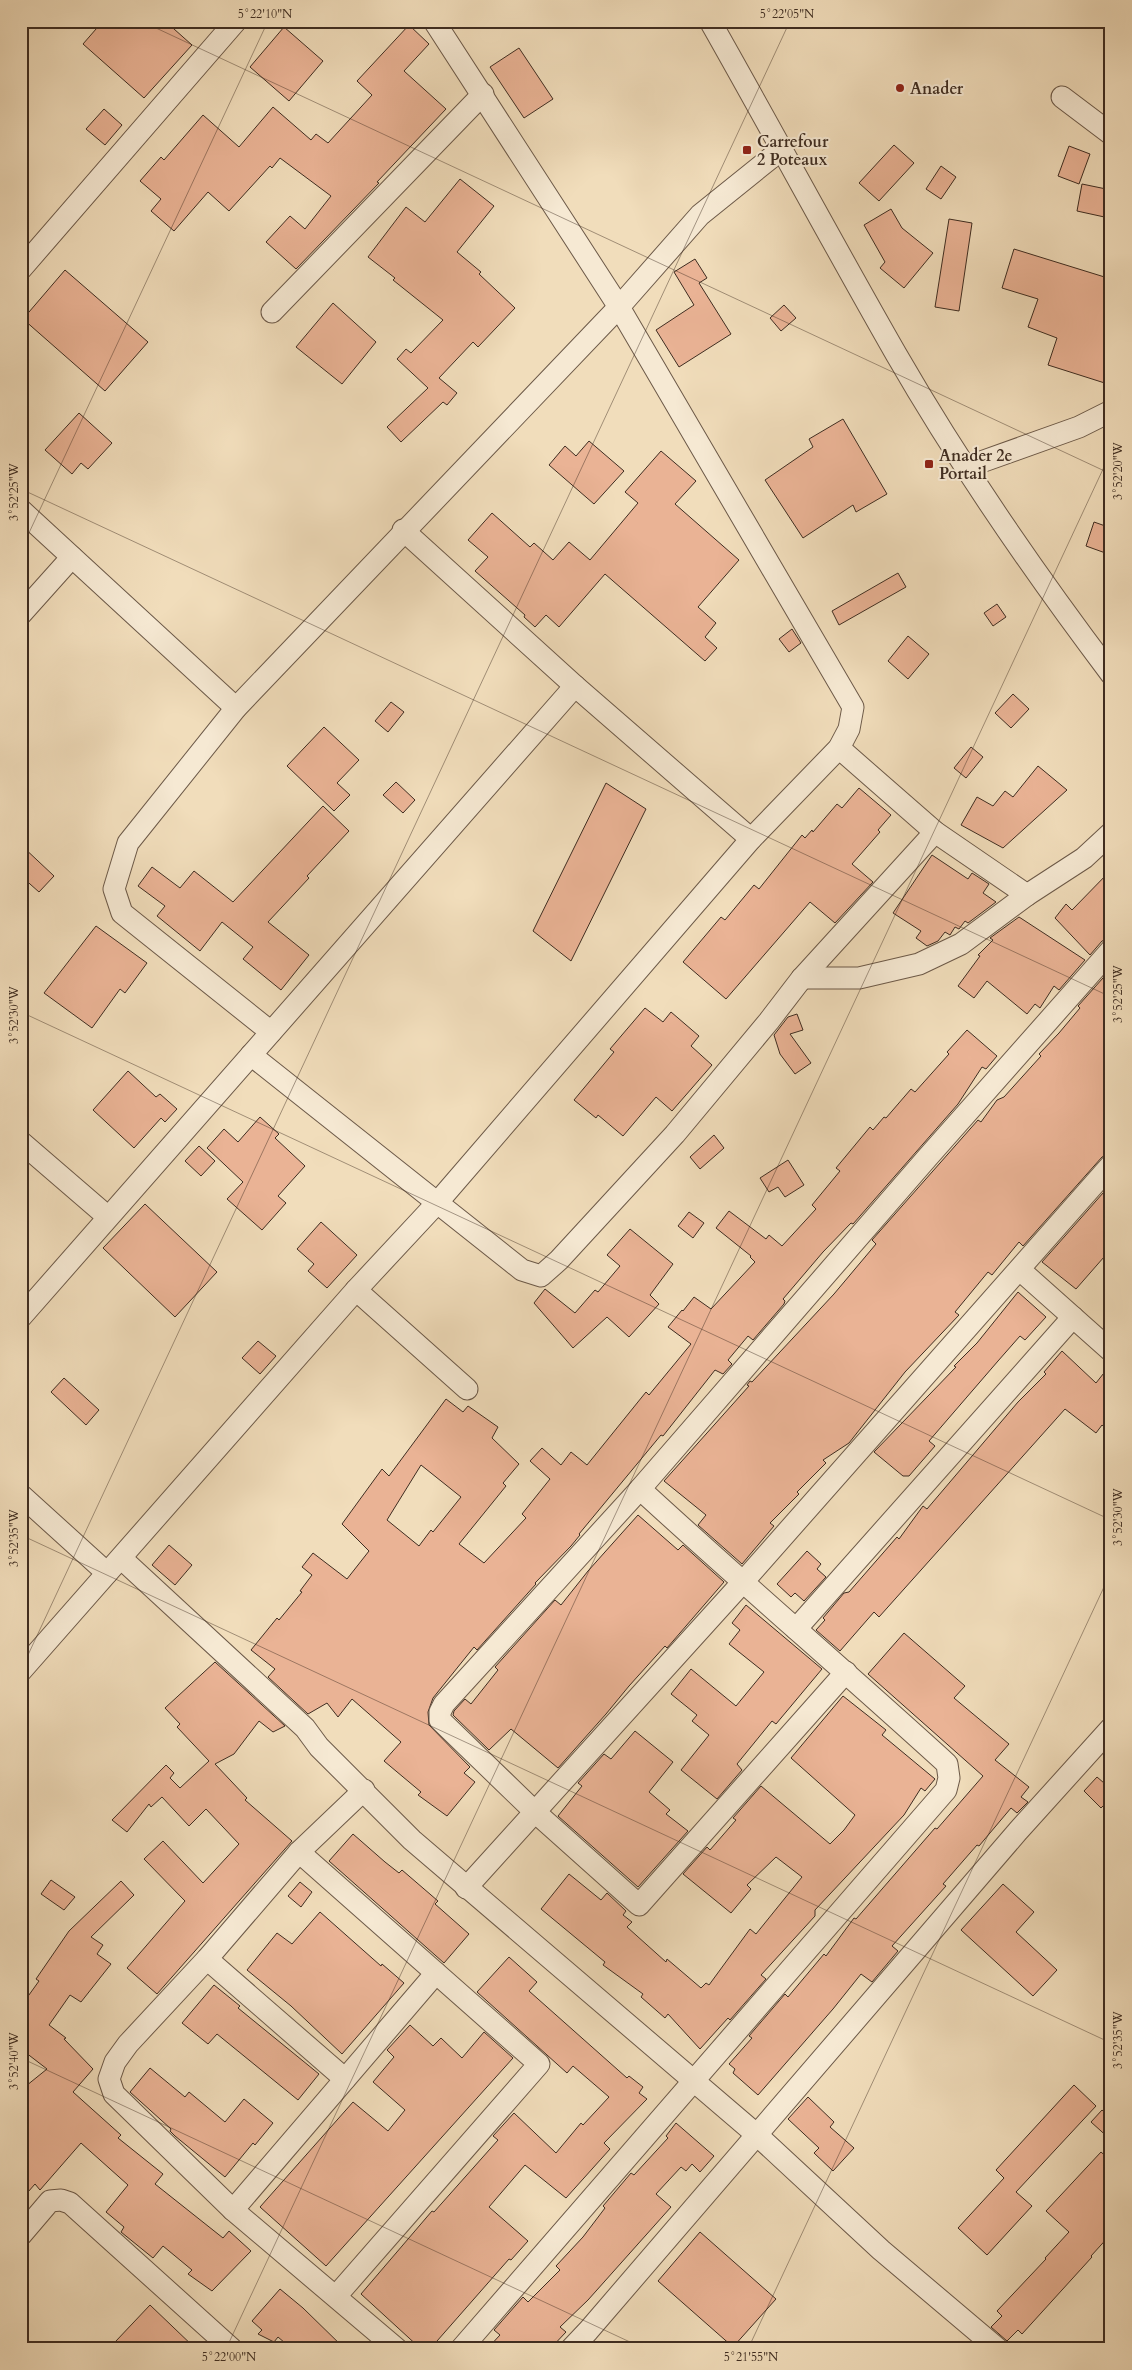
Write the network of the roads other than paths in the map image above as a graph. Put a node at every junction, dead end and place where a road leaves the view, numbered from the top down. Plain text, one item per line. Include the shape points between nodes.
1 (434, 21) edge
2 (710, 21) edge
3 (227, 24) edge
4 (483, 94) junction
5 (1062, 97) dead end
6 (1111, 134) edge
7 (782, 149) junction
8 (21, 269) edge
9 (619, 307) junction
10 (272, 312) dead end
11 (1111, 411) edge
12 (966, 467) junction
13 (21, 510) edge
14 (404, 530) junction
15 (72, 557) junction
16 (21, 614) edge
17 (1111, 674) edge
18 (575, 686) junction
19 (236, 708) junction
20 (839, 748) junction
21 (936, 832) junction
22 (1111, 833) edge
23 (751, 839) junction
24 (1027, 894) junction
25 (1111, 950) edge
26 (802, 978) junction
27 (270, 1032) junction
28 (251, 1055) junction
29 (21, 1142) edge
30 (1111, 1166) edge
31 (437, 1203) junction
32 (108, 1217) junction
33 (1020, 1270) junction
34 (356, 1290) junction
35 (21, 1317) edge
36 (1072, 1318) junction
37 (1111, 1351) edge
38 (467, 1389) dead end
39 (640, 1489) junction
40 (21, 1494) edge
41 (122, 1559) junction
42 (107, 1573) junction
43 (742, 1583) junction
44 (796, 1629) junction
45 (21, 1671) edge
46 (846, 1672) junction
47 (1111, 1728) edge
48 (364, 1790) junction
49 (536, 1812) junction
50 (299, 1852) junction
51 (466, 1888) junction
52 (207, 1959) junction
53 (436, 1973) junction
54 (345, 2079) junction
55 (694, 2081) junction
56 (756, 2135) junction
57 (234, 2210) junction
58 (21, 2235) edge
59 (337, 2295) junction
60 (580, 2346) edge
61 (232, 2349) edge
62 (397, 2349) edge
63 (461, 2349) edge
64 (998, 2349) edge

1 - 4 street
2 - 7 street
3 - 8 street
4 - 9 street
4 - 10 street
5 - 6 street
7 - 9 street via 700,215
7 - 12 street via 897,355
9 - 14 street
9 - 20 street via 853,707 849,729
11 - 12 street via 1079,427
12 - 17 street via 1052,597
13 - 15 street
14 - 18 street
14 - 19 street
15 - 16 street
15 - 19 street
18 - 23 street
18 - 27 street
19 - 27 street via 128,842 114,890 122,913
20 - 21 street
20 - 23 street
21 - 24 street
21 - 26 street
22 - 24 street via 1084,858
23 - 31 street
24 - 26 street via 961,944 919,964 859,978
25 - 39 street
26 - 31 street via 675,1134 560,1260 541,1276 522,1270
27 - 28 street
28 - 31 street
28 - 32 street
29 - 32 street
30 - 33 street
31 - 34 street
32 - 35 street
33 - 36 street
33 - 43 street
34 - 38 street
34 - 41 street
36 - 37 street
36 - 44 street
39 - 43 street
39 - 49 street via 440,1712 440,1720
40 - 42 street
41 - 42 street
41 - 48 street via 305,1728 319,1747
42 - 45 street
43 - 44 street
43 - 49 street
44 - 46 street
46 - 49 street via 639,1905
46 - 55 street via 947,1764 949,1778 946,1790
47 - 56 street
48 - 50 street
48 - 51 street via 412,1840
49 - 51 street
50 - 52 street
50 - 53 street
51 - 55 street
52 - 54 street
52 - 57 street via 128,2044 115,2062 109,2079 114,2094
53 - 54 street
53 - 59 street via 539,2064
54 - 57 street
55 - 56 street
55 - 63 street
56 - 60 street
56 - 64 street via 881,2250
57 - 59 street
58 - 61 street via 50,2201 70,2203
59 - 62 street

